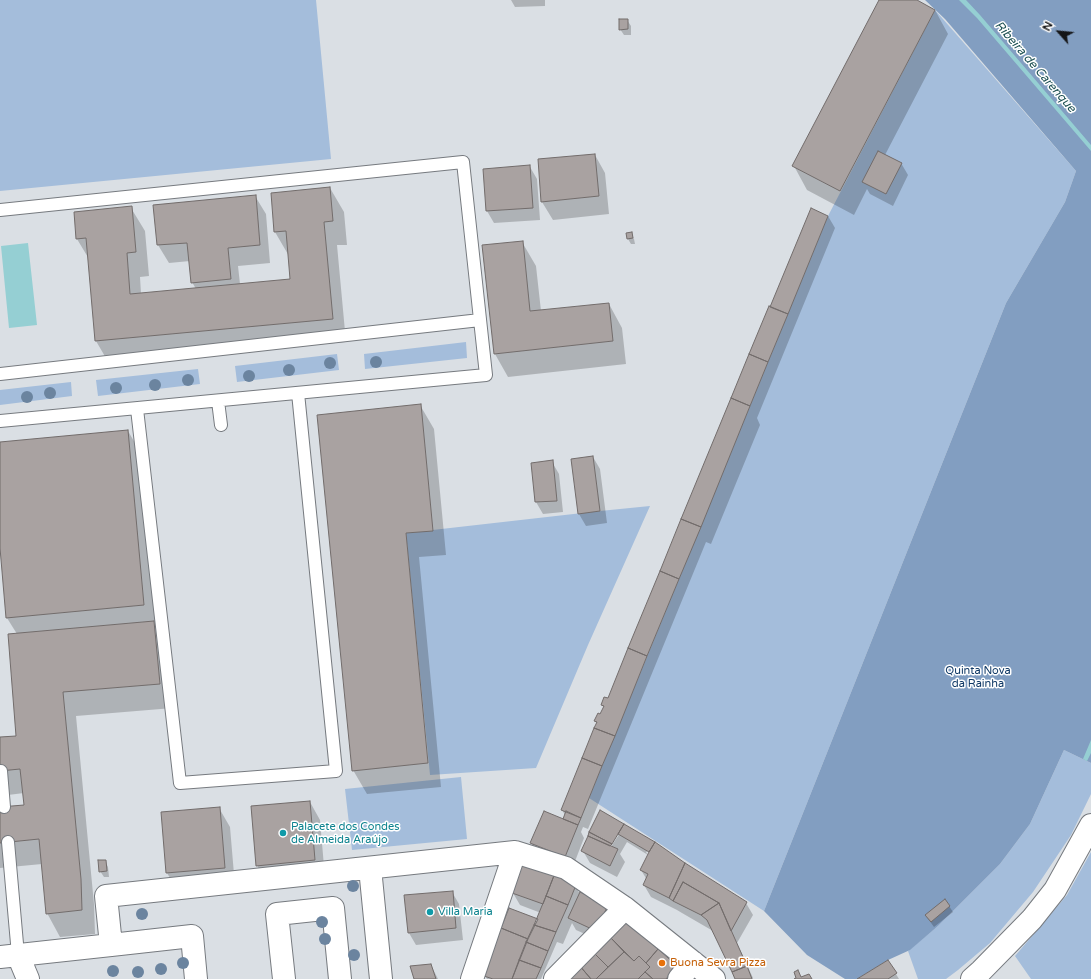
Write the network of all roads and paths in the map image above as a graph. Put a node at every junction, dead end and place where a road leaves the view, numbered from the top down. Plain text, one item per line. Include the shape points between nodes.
1 (0, 210) edge
2 (480, 320) junction
3 (0, 374) edge
4 (298, 393) junction
5 (218, 401) junction
6 (137, 409) junction
7 (0, 421) edge
8 (221, 425) dead end
9 (1, 771) edge
10 (4, 807) dead end
11 (1091, 825) edge
12 (8, 842) dead end
13 (515, 852) junction
14 (370, 868) junction
15 (625, 908) junction
16 (111, 945) junction
17 (9, 956) edge
18 (693, 962) junction
19 (28, 979) edge
20 (196, 979) edge
21 (284, 979) edge
22 (340, 979) edge
23 (381, 979) edge
24 (472, 979) edge
25 (555, 979) edge
26 (679, 979) edge
27 (714, 979) edge
28 (972, 979) edge

1 - 2 lane via 463,162
2 - 3 lane
2 - 4 lane via 486,375
4 - 5 lane
4 - 6 lane via 336,771 180,783
5 - 6 lane
5 - 8 lane
6 - 7 lane
9 - 10 lane
11 - 28 main road via 1055,890 1032,919
12 - 17 lane
13 - 14 main road
13 - 15 main road via 566,868
13 - 24 main road
14 - 16 main road via 106,896
14 - 23 main road
15 - 18 main road
15 - 25 main road
16 - 17 main road
16 - 20 main road via 192,936
17 - 19 main road
18 - 26 main road
18 - 27 main road
21 - 22 main road via 277,914 333,908

